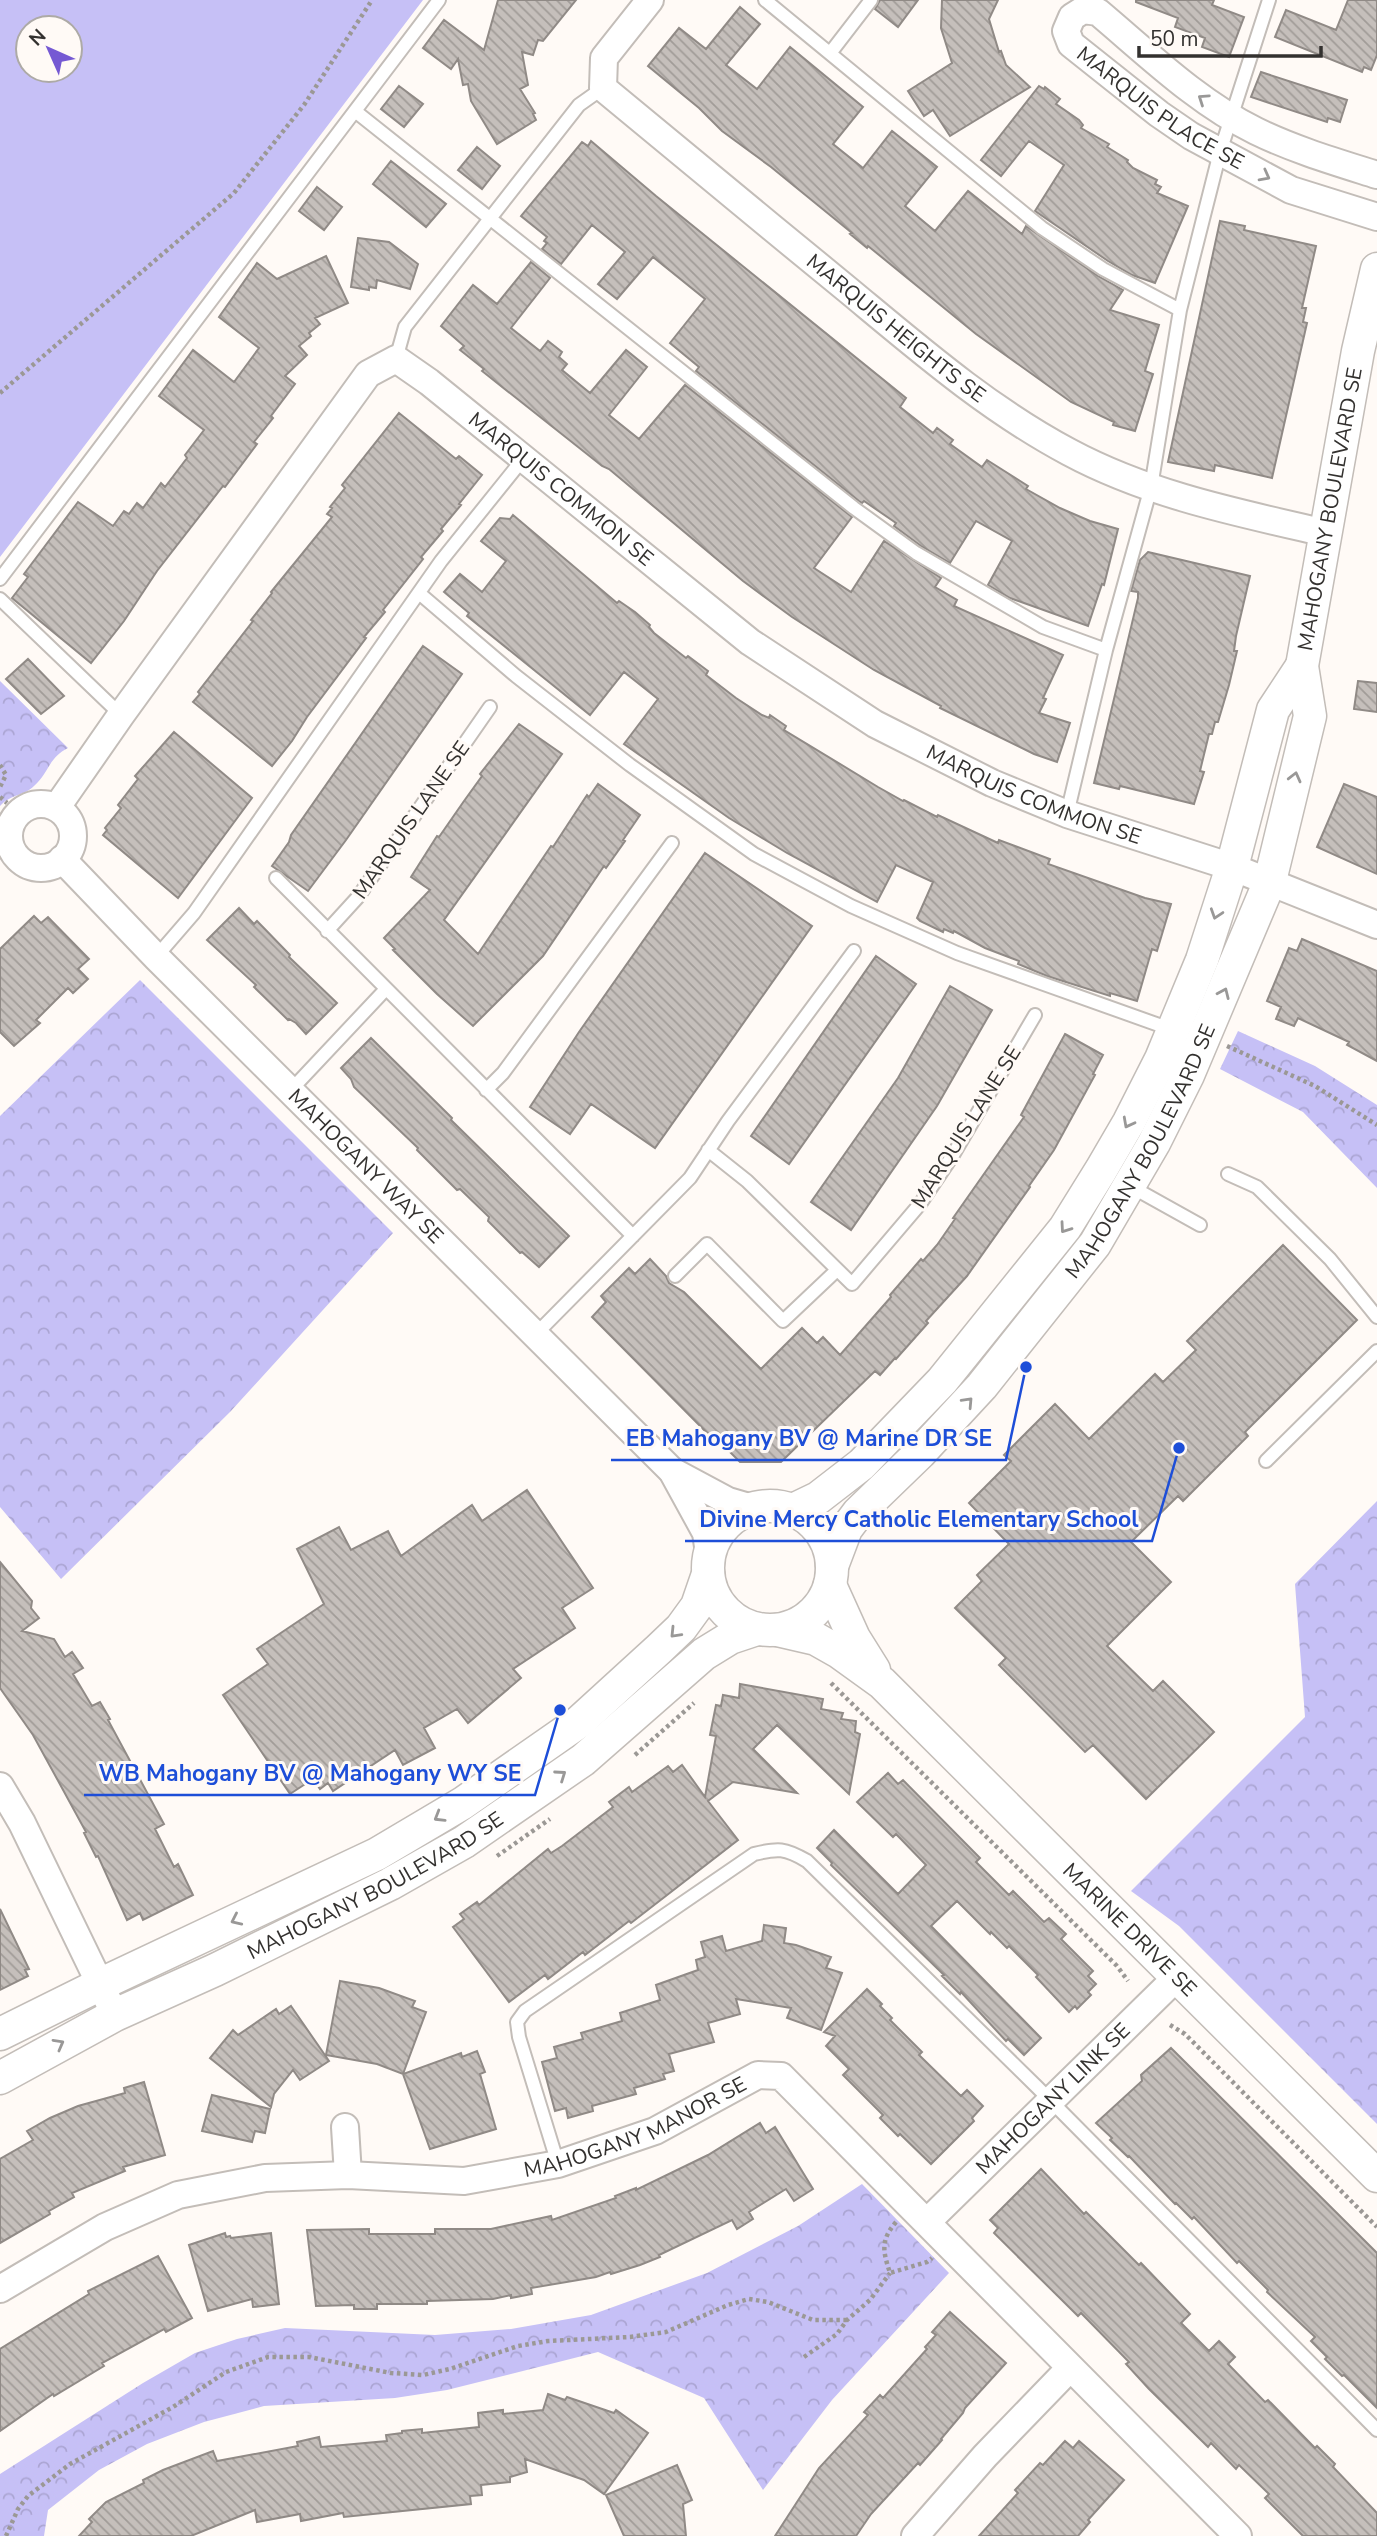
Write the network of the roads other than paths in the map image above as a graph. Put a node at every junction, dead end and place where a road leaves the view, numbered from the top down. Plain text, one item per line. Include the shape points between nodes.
1 (439, 0) edge
2 (650, 0) edge
3 (765, 0) edge
4 (871, 0) edge
5 (1269, 0) edge
6 (831, 52) junction
7 (603, 88) junction
8 (355, 111) junction
9 (1231, 118) junction
10 (1220, 152) junction
11 (1377, 175) edge
12 (1377, 217) edge
13 (491, 219) junction
14 (1377, 269) edge
15 (1180, 310) junction
16 (396, 359) junction
17 (523, 459) junction
18 (1151, 487) junction
19 (1326, 533) junction
20 (0, 579) edge
21 (419, 593) junction
22 (0, 599) edge
23 (1107, 650) junction
24 (1302, 666) junction
25 (490, 707) dead end
26 (121, 715) junction
27 (57, 807) junction
28 (1067, 814) junction
29 (672, 843) dead end
30 (62, 859) junction
31 (1231, 866) junction
32 (8, 867) edge
33 (276, 878) dead end
34 (1270, 881) junction
35 (1377, 925) edge
36 (327, 931) junction
37 (854, 951) dead end
38 (156, 957) junction
39 (386, 990) junction
40 (1035, 1014) dead end
41 (1173, 1030) junction
42 (486, 1090) junction
43 (290, 1091) junction
44 (708, 1150) junction
45 (1228, 1174) dead end
46 (1115, 1178) junction
47 (1200, 1225) dead end
48 (633, 1236) junction
49 (837, 1270) junction
50 (675, 1276) dead end
51 (1377, 1317) edge
52 (536, 1334) junction
53 (1377, 1351) edge
54 (1266, 1461) dead end
55 (672, 1471) junction
56 (751, 1508) junction
57 (793, 1510) junction
58 (708, 1563) junction
59 (831, 1575) junction
60 (767, 1629) junction
61 (882, 1683) junction
62 (0, 1786) edge
63 (1177, 1977) junction
64 (99, 1984) junction
65 (115, 2015) junction
66 (0, 2034) edge
67 (0, 2078) edge
68 (1051, 2100) junction
69 (345, 2127) dead end
70 (558, 2164) junction
71 (348, 2175) junction
72 (1377, 2176) edge
73 (928, 2221) junction
74 (0, 2289) edge
75 (1070, 2368) junction
76 (1377, 2430) edge
77 (915, 2536) edge
78 (1238, 2536) edge

1 - 8 lane
2 - 7 street via 604,58
3 - 6 lane
4 - 6 lane
5 - 9 lane
6 - 15 lane via 1042,228 1103,269
7 - 13 lane via 579,105
7 - 18 street, MARQUIS HEIGHTS SE via 995,408 1071,453
8 - 13 lane
8 - 20 lane
9 - 10 lane
9 -> 10 street, MARQUIS PLACE SE via 1185,86 1098,12 1083,10 1072,17 1066,31 1071,44 1159,114
9 - 11 street, MARQUIS PLACE SE via 1301,151
10 -> 12 street, MARQUIS PLACE SE via 1291,190
10 - 15 lane
13 - 16 lane via 405,327
13 - 23 lane via 916,553 1043,627
14 - 19 street, MAHOGANY BOULEVARD SE
15 - 18 lane
16 - 17 street, MARQUIS COMMON SE
16 - 26 street via 368,374
17 - 21 lane
17 - 28 street, MARQUIS COMMON SE via 750,642 875,724 992,783
18 - 19 street, MARQUIS HEIGHTS SE via 1201,504
18 - 23 lane
19 - 24 street, MAHOGANY BOULEVARD SE
21 - 38 lane via 194,913
21 - 41 lane via 630,765 754,854 851,906 957,953
22 - 26 lane
23 - 28 lane
24 - 31 street, MAHOGANY BOULEVARD SE via 1273,710
34 -> 24 street, MAHOGANY BOULEVARD SE via 1310,716
25 - 36 lane, MARQUIS LANE SE via 358,897
26 - 27 street
27 - 30 street via 73,832
27 - 32 street via 37,804 19,812 9,829
28 - 31 street, MARQUIS COMMON SE
29 - 42 lane
30 - 32 street via 54,865
30 - 38 street, MAHOGANY WAY SE
31 - 34 street, MARQUIS COMMON SE
31 -> 41 street, MAHOGANY BOULEVARD SE via 1202,960
33 - 36 lane
34 - 35 street, MARQUIS COMMON SE
46 -> 34 street, MAHOGANY BOULEVARD SE via 1154,1143 1188,1075
36 - 39 lane
37 - 44 lane
38 - 43 street, MAHOGANY WAY SE
39 - 42 lane
39 - 43 lane
40 - 49 lane, MARQUIS LANE SE via 920,1204 852,1284
41 -> 46 street, MAHOGANY BOULEVARD SE via 1129,1122
42 - 48 lane
43 - 52 street, MAHOGANY WAY SE
44 - 48 lane via 690,1178
44 - 49 lane via 747,1181
45 - 51 lane via 1257,1187 1330,1259
46 - 47 lane
46 -> 57 street, MAHOGANY BOULEVARD SE via 1065,1228 942,1381 862,1464 818,1498
59 -> 46 street, MAHOGANY BOULEVARD SE via 846,1529 858,1513 982,1386 1095,1244
48 - 52 lane
49 - 50 lane via 783,1321 707,1244
52 - 55 street, MAHOGANY WAY SE
53 - 54 lane
55 - 56 street, MAHOGANY WAY SE
55 - 58 street, MAHOGANY WAY SE via 706,1533
56 - 57 street
56 - 58 street via 718,1533
57 - 59 street via 821,1532 829,1548
58 - 60 street via 711,1589 724,1609 742,1624
58 -> 64 street, MAHOGANY BOULEVARD SE via 697,1605 681,1628 579,1722 463,1803 377,1854
59 - 60 street via 822,1601 810,1615 794,1625
59 - 61 street, MARINE DRIVE SE via 854,1638
60 - 61 street, MARINE DRIVE SE via 816,1639
65 -> 60 street, MAHOGANY BOULEVARD SE via 390,1884 464,1842 583,1760 704,1654 730,1638
61 - 63 street, MARINE DRIVE SE
62 - 64 street
63 - 68 street, MAHOGANY LINK SE
63 - 72 street, MARINE DRIVE SE
64 - 65 street
64 - 66 street, MAHOGANY BOULEVARD SE
67 -> 65 street, MAHOGANY BOULEVARD SE
68 - 70 lane via 807,1861 789,1851 772,1850 736,1865 525,2011 517,2022
68 - 73 street, MAHOGANY LINK SE
68 - 76 lane
69 - 71 street
70 - 71 street, MAHOGANY MANOR SE via 464,2181
70 - 73 street, MAHOGANY MANOR SE via 655,2131 758,2075 781,2076
71 - 74 street, MAHOGANY MANOR SE via 265,2178 178,2195 106,2227
73 - 75 street, MAHOGANY MANOR SE
75 - 77 street
75 - 78 street, MAHOGANY MANOR SE

